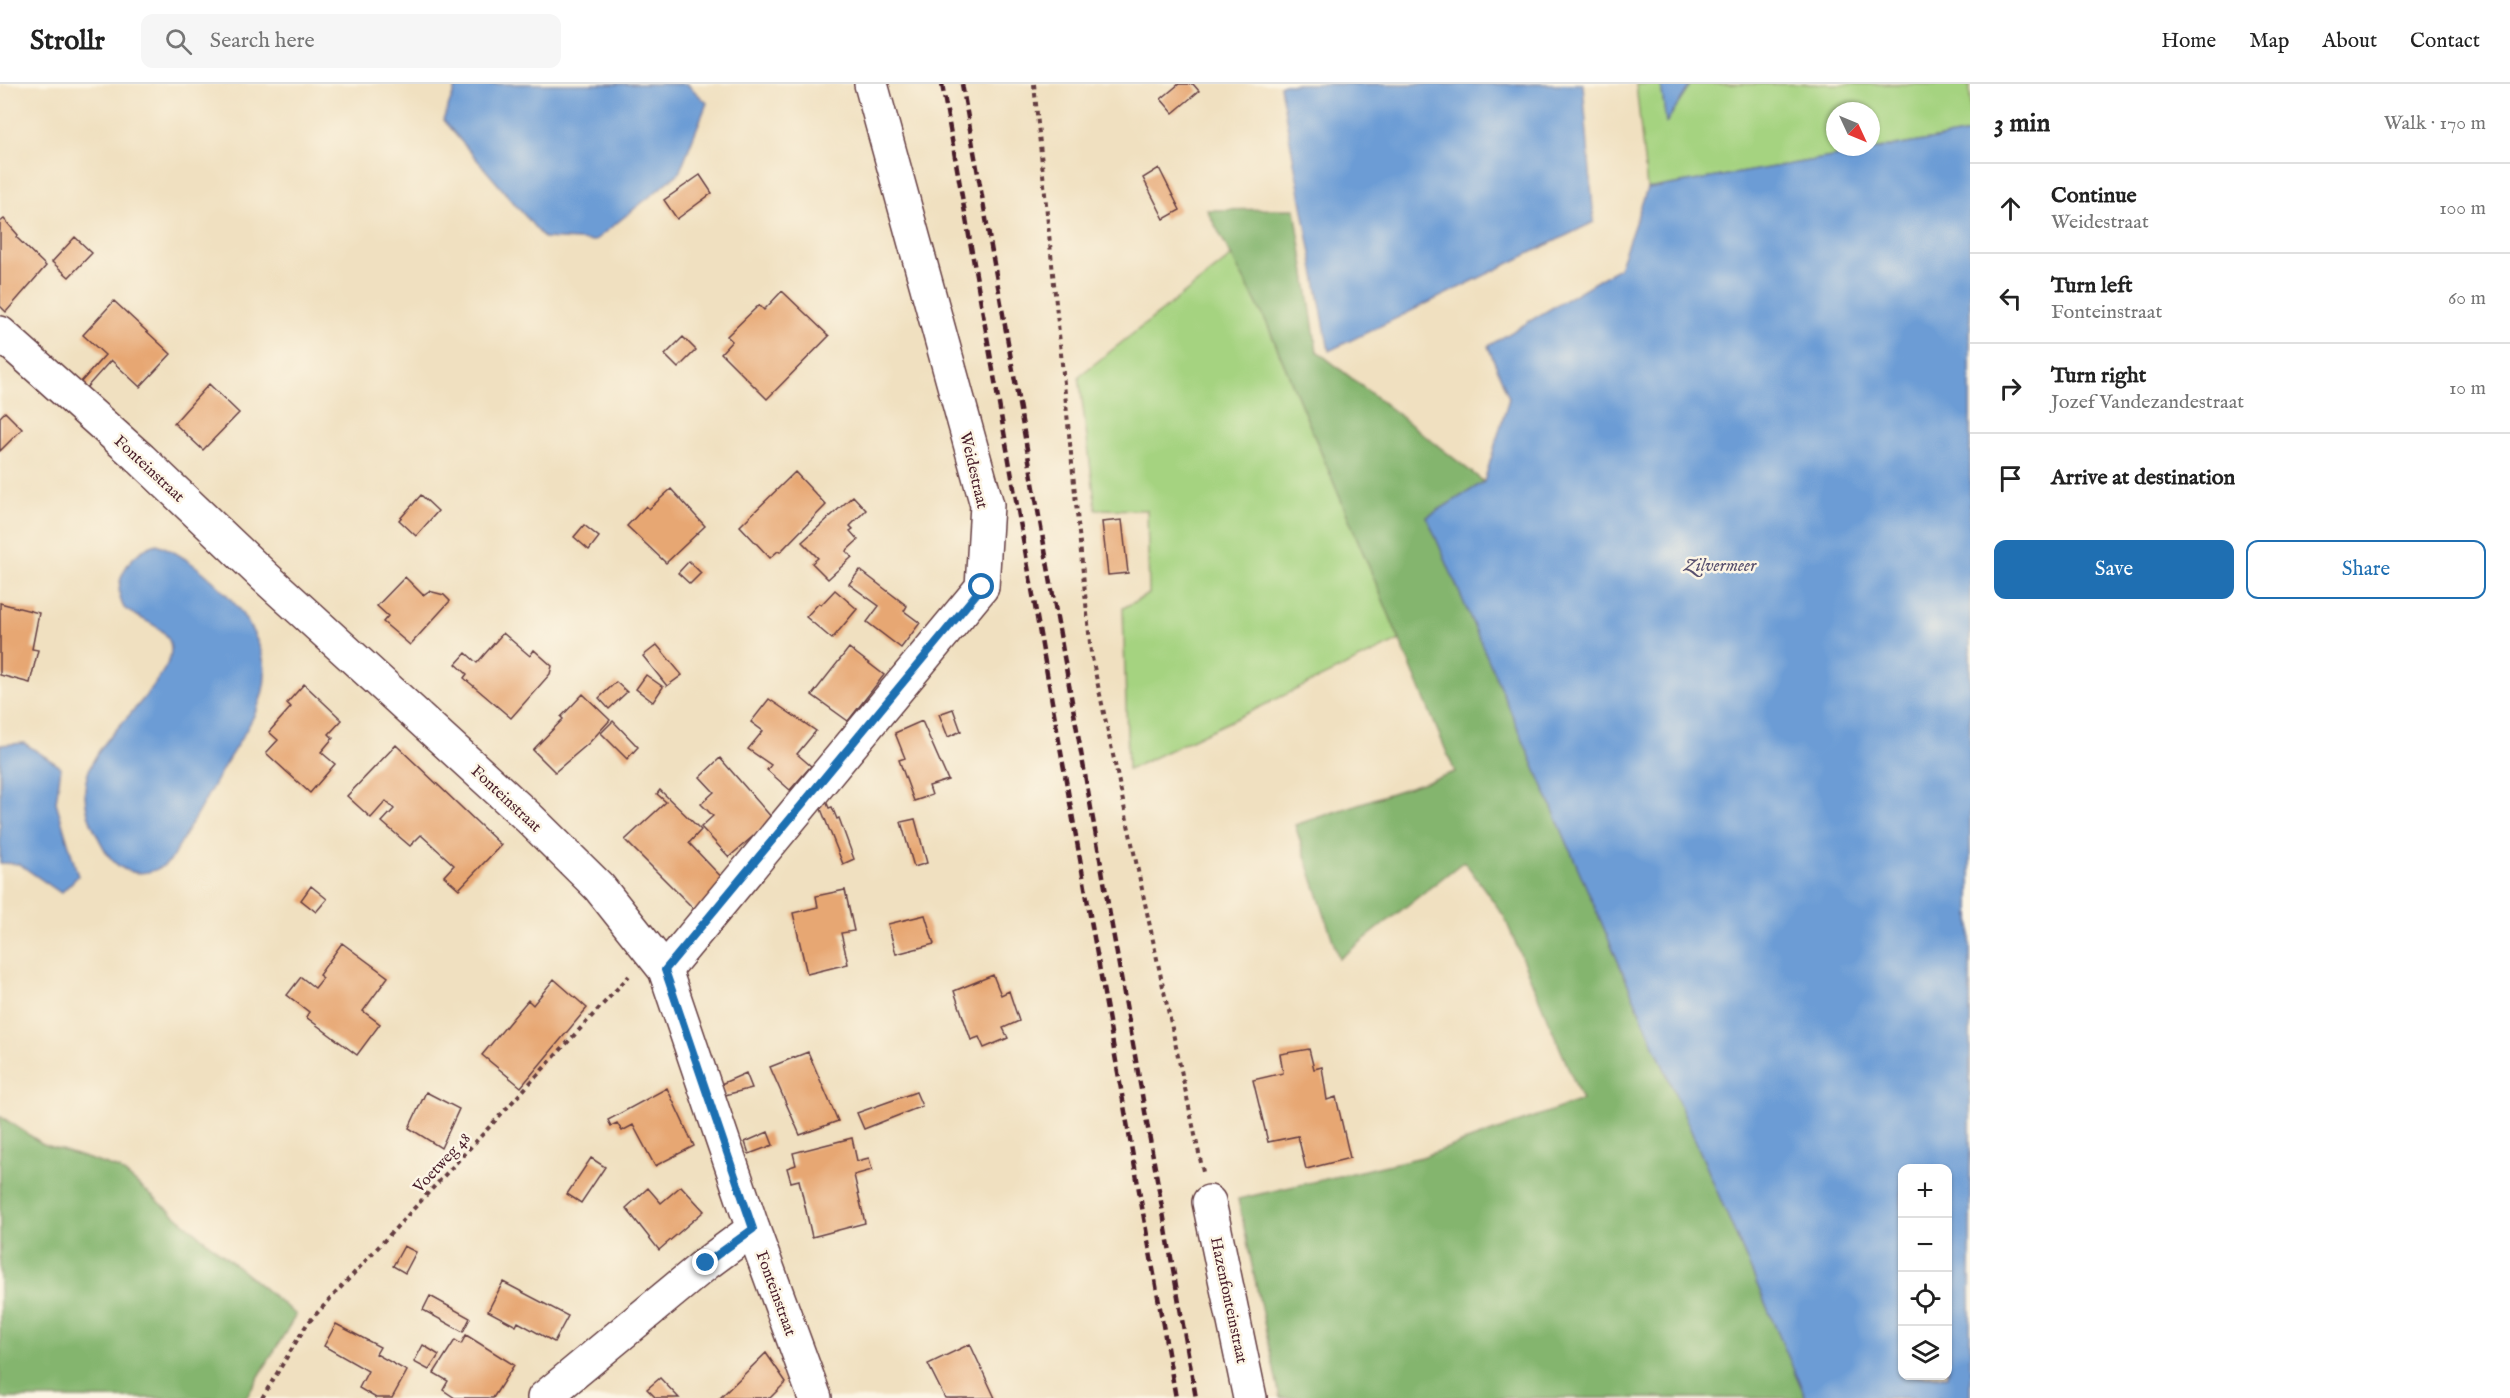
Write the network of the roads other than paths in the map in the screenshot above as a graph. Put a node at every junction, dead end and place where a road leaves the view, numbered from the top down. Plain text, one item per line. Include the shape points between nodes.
1 (871, 84) edge
2 (0, 333) edge
3 (658, 961) junction
4 (1209, 1202) road end
5 (753, 1229) junction
6 (544, 1398) edge
7 (815, 1398) edge
8 (1250, 1398) edge

1 - 3 street, Weidestraat via 987,505 982,587
2 - 3 street, Fonteinstraat via 529,818 599,887
3 - 5 street, Fonteinstraat
4 - 8 street, Hazenfonteinstraat
5 - 6 street via 706,1263
5 - 7 street, Fonteinstraat

